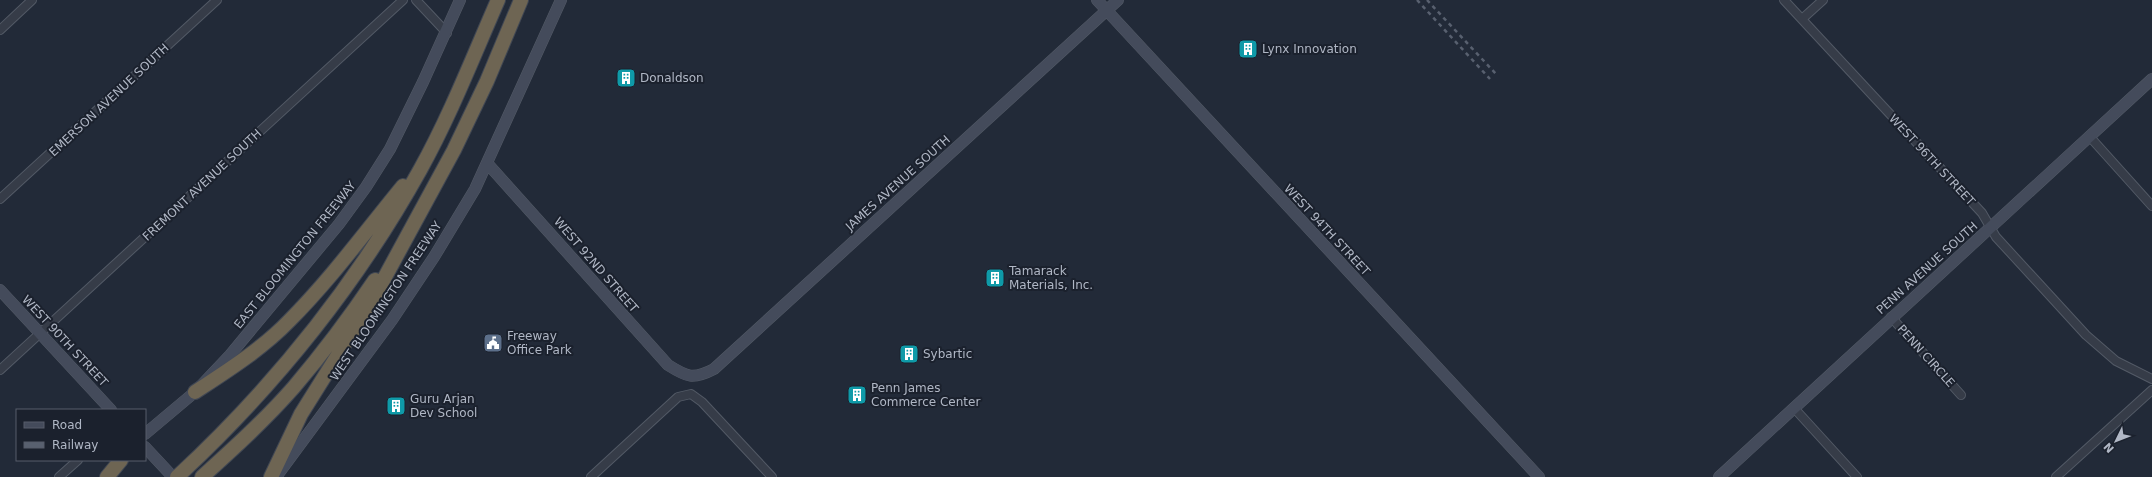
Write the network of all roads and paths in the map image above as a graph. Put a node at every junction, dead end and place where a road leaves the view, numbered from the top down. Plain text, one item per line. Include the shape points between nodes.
1 (32, 0) edge
2 (217, 0) edge
3 (403, 0) edge
4 (416, 0) edge
5 (460, 0) edge
6 (498, 0) edge
7 (521, 0) edge
8 (561, 0) edge
9 (1097, 0) edge
10 (1118, 0) edge
11 (1784, 0) edge
12 (1823, 0) edge
13 (1106, 11) junction
14 (1802, 19) junction
15 (0, 30) edge
16 (446, 33) junction
17 (2152, 79) edge
18 (2090, 137) junction
19 (428, 154) junction
20 (487, 163) junction
21 (0, 200) edge
22 (2152, 206) edge
23 (415, 222) junction
24 (1991, 228) junction
25 (0, 290) edge
26 (1891, 317) junction
27 (40, 334) junction
28 (0, 370) edge
29 (691, 377) joint
30 (2152, 379) edge
31 (2152, 390) edge
32 (195, 392) junction
33 (1961, 395) dead end
34 (1794, 408) junction
35 (110, 409) edge
36 (146, 433) edge
37 (148, 451) edge
38 (77, 461) edge
39 (120, 461) edge
40 (59, 477) edge
41 (107, 477) edge
42 (173, 477) edge
43 (177, 477) edge
44 (202, 477) edge
45 (271, 477) edge
46 (276, 477) edge
47 (591, 477) edge
48 (772, 477) edge
49 (1539, 477) edge
50 (1719, 477) edge
51 (1857, 477) edge
52 (2056, 477) edge

1 - 15 street
2 - 21 street, EMERSON AVENUE SOUTH
3 - 27 street, FREMONT AVENUE SOUTH
4 - 16 street
5 - 16 street, EAST BLOOMINGTON FREEWAY
6 - 19 highway via 450,111
7 - 23 highway via 487,81
8 - 20 street, WEST BLOOMINGTON FREEWAY
9 - 13 street, WEST 94TH STREET
10 - 13 street, JAMES AVENUE SOUTH
11 - 14 street, WEST 96TH STREET
12 - 14 street
13 - 29 street, JAMES AVENUE SOUTH via 714,369
13 - 49 street, WEST 94TH STREET
14 - 24 street, WEST 96TH STREET via 1982,213
16 - 32 street, EAST BLOOMINGTON FREEWAY via 390,149 366,187 339,224 230,355
17 - 18 street, PENN AVENUE SOUTH
18 - 22 street
18 - 24 street, PENN AVENUE SOUTH
19 - 32 highway via 340,264 289,322 240,362
19 - 43 highway via 387,227 310,336 251,405
20 - 29 street, WEST 92ND STREET via 668,365
20 - 46 street, WEST BLOOMINGTON FREEWAY via 475,189 434,257 348,381
23 - 44 highway via 332,340 293,388
23 - 45 highway via 373,299 301,414
24 - 26 street, PENN AVENUE SOUTH
24 - 30 street, WEST 96TH STREET via 1996,237 2100,349 2116,361
25 - 27 street, WEST 90TH STREET
26 - 33 street, PENN CIRCLE
26 - 34 street, PENN AVENUE SOUTH
27 - 28 street, FREMONT AVENUE SOUTH
27 - 35 street, WEST 90TH STREET
31 - 52 street
32 - 36 street, EAST BLOOMINGTON FREEWAY
34 - 50 street, PENN AVENUE SOUTH
34 - 51 street
37 - 42 street
38 - 40 street
39 - 41 highway
47 - 48 street via 678,397 690,394 702,402

